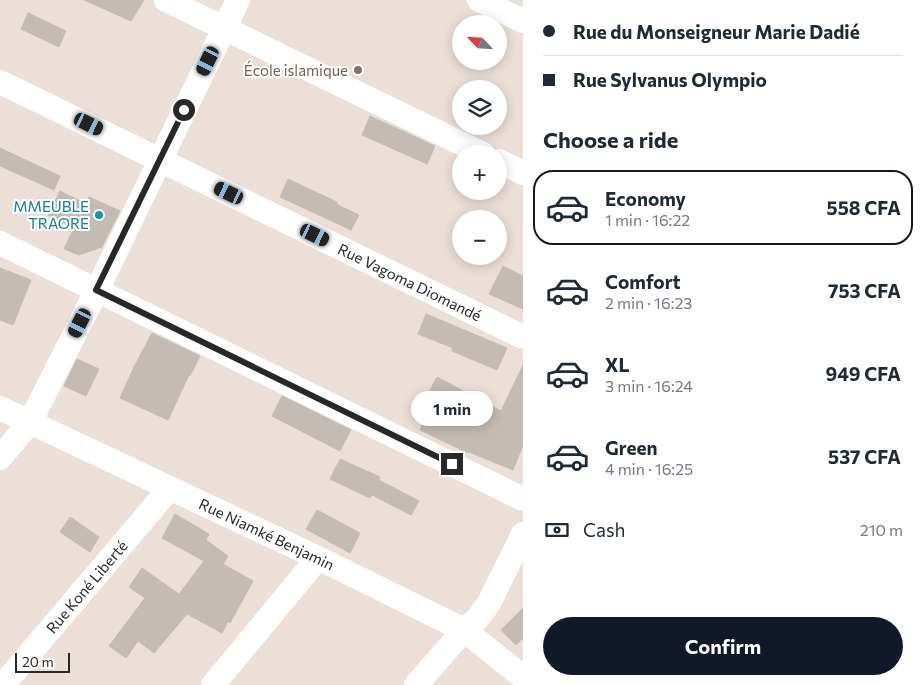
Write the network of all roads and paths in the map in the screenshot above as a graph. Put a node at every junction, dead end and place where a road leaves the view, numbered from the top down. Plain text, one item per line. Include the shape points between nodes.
1 (166, 0) edge
2 (238, 0) edge
3 (478, 0) edge
4 (523, 21) edge
5 (224, 28) junction
6 (0, 82) edge
7 (464, 145) edge
8 (160, 159) junction
9 (507, 166) edge
10 (523, 173) edge
11 (0, 243) edge
12 (96, 290) junction
13 (523, 337) edge
14 (0, 408) edge
15 (30, 422) junction
16 (0, 458) edge
17 (170, 488) junction
18 (523, 499) edge
19 (523, 534) edge
20 (318, 558) junction
21 (464, 630) junction
22 (523, 677) edge
23 (3, 685) edge
24 (213, 685) edge
25 (416, 685) edge

1 - 5 street
2 - 5 street
3 - 4 street
5 - 7 street
5 - 8 street
6 - 8 street, Rue Vagoma Diomandé
8 - 12 street
8 - 13 street, Rue Vagoma Diomandé
9 - 10 street
11 - 12 street
12 - 15 street
12 - 18 street
14 - 15 street, Rue Niamké Benjamin
15 - 16 street
15 - 17 street, Rue Niamké Benjamin
17 - 20 street, Rue Niamké Benjamin
17 - 23 street, Rue Koné Liberté
19 - 21 street via 489,603
20 - 21 street, Rue Niamké Benjamin
20 - 24 street
21 - 22 street, Rue Niamké Benjamin
21 - 25 street

